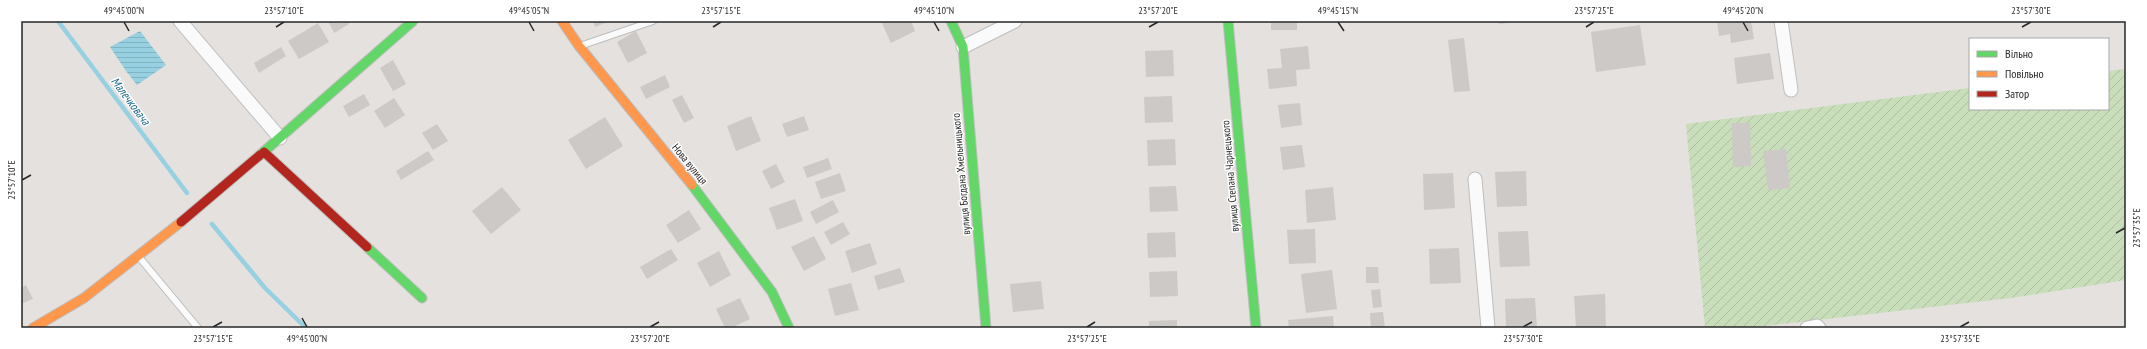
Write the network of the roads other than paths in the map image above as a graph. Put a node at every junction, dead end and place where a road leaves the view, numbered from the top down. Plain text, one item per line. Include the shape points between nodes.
1 (180, 21) edge
2 (413, 21) edge
3 (562, 21) edge
4 (652, 21) edge
5 (951, 21) edge
6 (1015, 21) edge
7 (1228, 21) edge
8 (1781, 21) edge
9 (579, 46) junction
10 (963, 47) junction
11 (1791, 90) dead end
12 (280, 138) junction
13 (264, 152) junction
14 (1475, 179) dead end
15 (138, 257) junction
16 (422, 298) dead end
17 (54, 323) edge
18 (33, 328) edge
19 (198, 328) edge
20 (789, 328) edge
21 (986, 328) edge
22 (1256, 328) edge
23 (1488, 328) edge
24 (1807, 328) edge
25 (1820, 328) edge

1 - 12 street
2 - 12 street
3 - 9 street, Нова вулиця
4 - 9 lane
5 - 10 street, вулиця Богдана Хмельницького
6 - 10 street
7 - 22 street, вулиця Степана Чарнецького
8 - 11 street
9 - 20 street, Нова вулиця via 698,193 772,292
10 - 21 street, вулиця Богдана Хмельницького
12 - 13 street
13 - 15 street
13 - 16 street
14 - 23 street
15 - 17 street
15 - 19 lane
17 - 18 street
24 - 25 street

